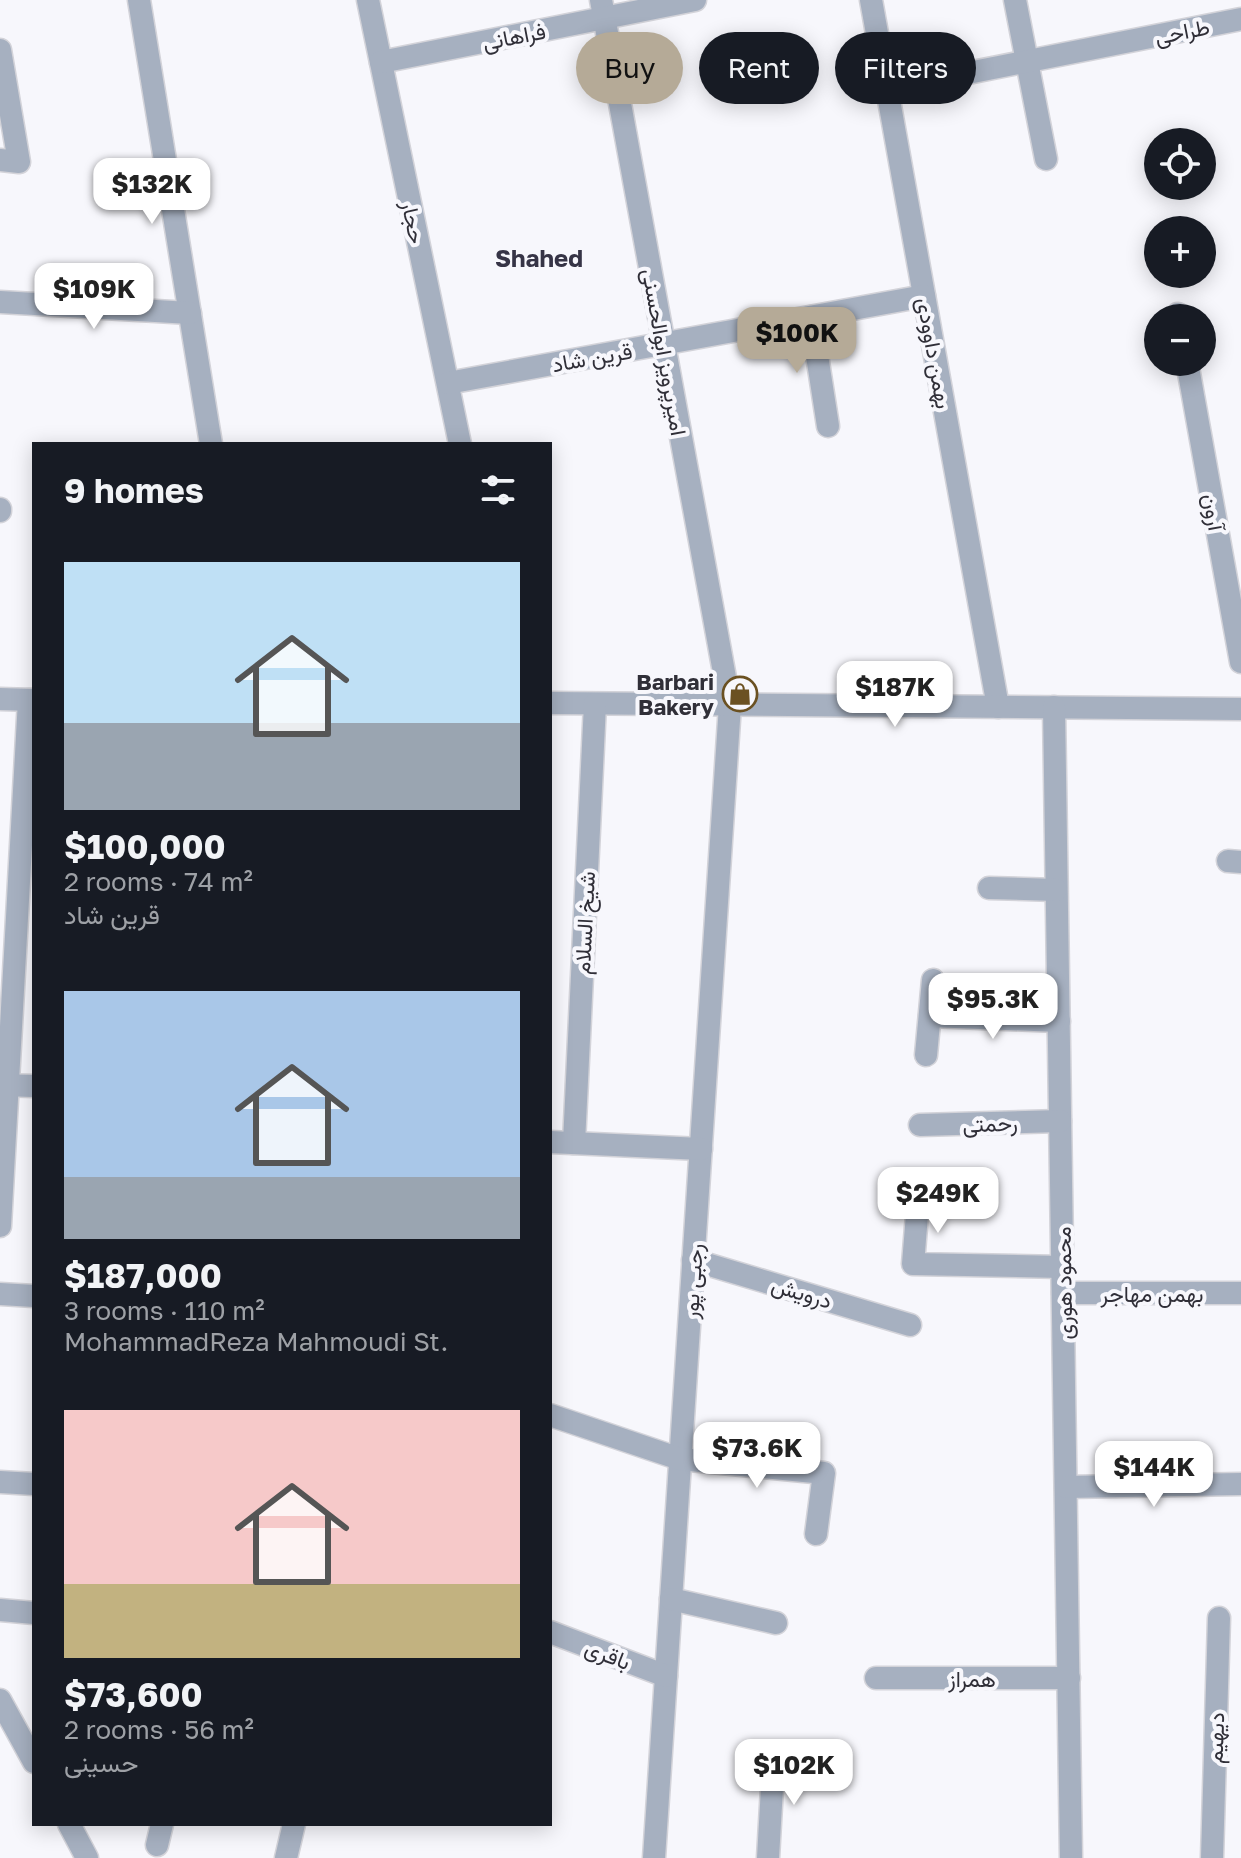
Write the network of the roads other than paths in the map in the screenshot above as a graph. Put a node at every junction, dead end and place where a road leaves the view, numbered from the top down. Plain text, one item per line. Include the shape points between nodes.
1 (139, 0) edge
2 (368, 0) edge
3 (695, 0) edge
4 (871, 0) edge
5 (1015, 0) edge
6 (603, 9) edge
7 (1241, 19) edge
8 (877, 32) edge
9 (0, 50) edge
10 (1026, 61) junction
11 (381, 62) junction
12 (976, 71) edge
13 (890, 104) edge
14 (1046, 159) dead end
15 (0, 160) edge
16 (924, 296) junction
17 (0, 302) edge
18 (190, 313) junction
19 (811, 317) junction
20 (664, 344) junction
21 (1190, 376) edge
22 (448, 383) junction
23 (828, 426) dead end
24 (211, 442) edge
25 (460, 442) edge
26 (1241, 662) edge
27 (0, 699) edge
28 (31, 700) edge
29 (552, 703) edge
30 (595, 704) junction
31 (730, 705) junction
32 (998, 707) junction
33 (1054, 707) junction
34 (1241, 709) edge
35 (989, 888) dead end
36 (1056, 890) junction
37 (26, 903) edge
38 (9, 925) edge
39 (933, 980) dead end
40 (930, 1016) junction
41 (1059, 1021) junction
42 (926, 1055) dead end
43 (4, 1085) edge
44 (32, 1086) edge
45 (1060, 1121) junction
46 (920, 1125) dead end
47 (552, 1142) edge
48 (574, 1143) junction
49 (701, 1149) junction
50 (918, 1202) dead end
51 (0, 1226) edge
52 (693, 1260) junction
53 (1062, 1267) junction
54 (1063, 1293) junction
55 (1241, 1293) edge
56 (0, 1294) edge
57 (32, 1296) edge
58 (910, 1325) dead end
59 (552, 1416) edge
60 (680, 1459) junction
61 (0, 1482) edge
62 (32, 1484) edge
63 (1241, 1484) edge
64 (1066, 1487) junction
65 (816, 1534) dead end
66 (671, 1599) junction
67 (0, 1610) edge
68 (32, 1613) edge
69 (1219, 1618) dead end
70 (776, 1623) dead end
71 (552, 1633) edge
72 (666, 1676) junction
73 (876, 1678) dead end
74 (1069, 1678) junction
75 (0, 1700) edge
76 (774, 1752) dead end
77 (32, 1758) edge
78 (70, 1826) edge
79 (294, 1826) edge
80 (87, 1858) edge
81 (286, 1858) edge
82 (654, 1858) edge
83 (768, 1858) edge
84 (1071, 1858) edge
85 (1212, 1858) edge

1 - 18 street
2 - 11 street, حجار
3 - 6 street, فراهانی
4 - 8 street, بهمن داوودی
5 - 10 street
6 - 11 street, فراهانی
6 - 20 street, امیرپرویز ابوالحسنی
7 - 10 street, طراحی
9 - 15 street via 19,162
10 - 12 street, طراحی
10 - 14 street
11 - 22 street, حجار
13 - 16 street, بهمن داوودی
16 - 19 street, قرین شاد
16 - 32 street, بهمن داوودی
17 - 18 street
18 - 24 street
19 - 20 street, قرین شاد
19 - 23 street
20 - 22 street, قرین شاد
20 - 31 street, امیرپرویز ابوالحسنی
21 - 26 street, آرون
22 - 25 street, حجار
27 - 28 street
28 - 37 street
29 - 30 street
30 - 31 street
30 - 48 street, شیخ السلام
31 - 32 street
31 - 49 street, رجبی پور
32 - 33 street
33 - 34 street
33 - 36 street, محمود هوری
35 - 36 street
36 - 41 street, محمود هوری
37 - 38 street
38 - 43 street
39 - 40 street
40 - 41 street
40 - 42 street
41 - 45 street, محمود هوری
43 - 44 street
43 - 51 street
45 - 46 street, رحمتی
45 - 53 street, محمود هوری
47 - 48 street
48 - 49 street
49 - 52 street, رجبی پور
50 - 53 street via 913,1264
52 - 58 street, درویش
52 - 60 street, رجبی پور
53 - 54 street, محمود هوری
54 - 55 street, بهمن مهاجر
54 - 64 street, محمود هوری
56 - 57 street
59 - 60 street
60 - 65 street via 824,1473
60 - 66 street, رجبی پور
61 - 62 street
63 - 64 street
64 - 74 street, محمود هوری
66 - 70 street
66 - 72 street, رجبی پور
67 - 68 street
69 - 85 street, دیهیم
71 - 72 street, باقری
72 - 82 street, رجبی پور
73 - 74 street, همراز
74 - 84 street, محمود هوری
75 - 77 street
76 - 83 street
78 - 80 street
79 - 81 street

